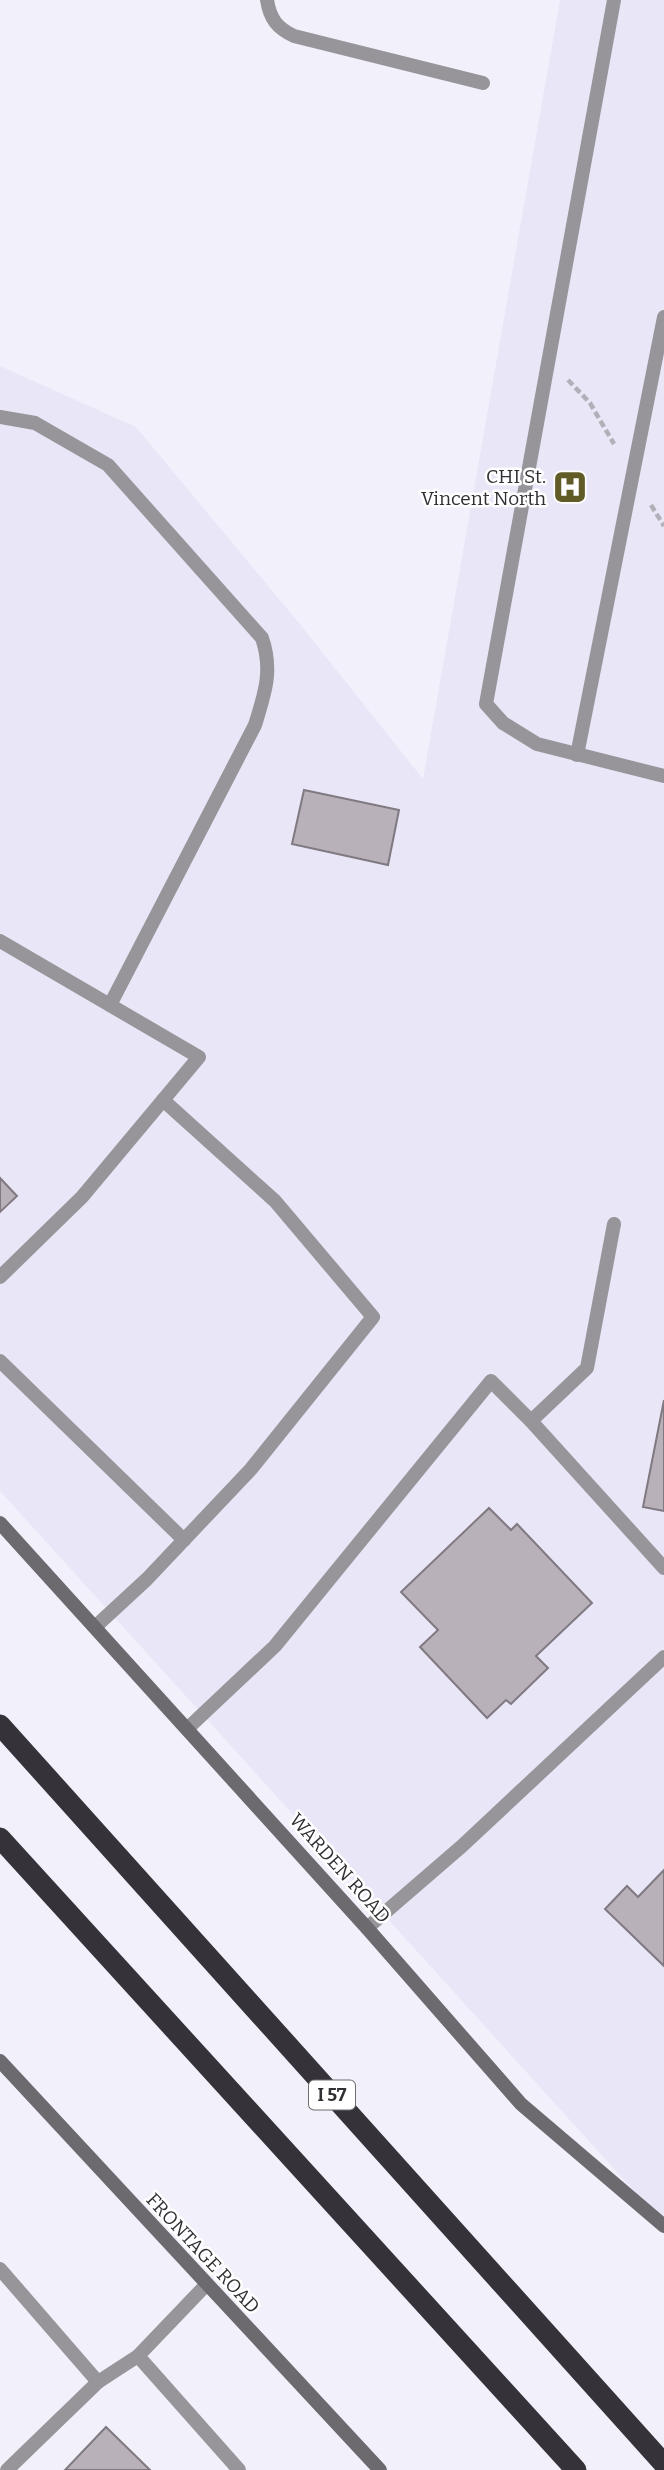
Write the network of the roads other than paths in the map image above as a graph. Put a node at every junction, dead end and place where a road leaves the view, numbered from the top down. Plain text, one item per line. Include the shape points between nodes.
1 (267, 0) edge
2 (614, 0) edge
3 (483, 83) dead end
4 (664, 317) edge
5 (0, 417) edge
6 (577, 755) junction
7 (664, 776) edge
8 (0, 941) edge
9 (110, 1005) junction
10 (163, 1100) junction
11 (614, 1224) dead end
12 (0, 1277) edge
13 (0, 1361) edge
14 (531, 1421) junction
15 (0, 1523) edge
16 (184, 1540) junction
17 (664, 1568) edge
18 (95, 1627) junction
19 (664, 1657) edge
20 (0, 1726) edge
21 (188, 1728) junction
22 (0, 1838) edge
23 (367, 1928) junction
24 (0, 2061) edge
25 (664, 2226) edge
26 (0, 2269) edge
27 (206, 2285) junction
28 (138, 2356) junction
29 (99, 2382) junction
30 (664, 2464) edge
31 (7, 2470) edge
32 (239, 2470) edge
33 (380, 2470) edge
34 (576, 2470) edge

1 - 3 street via 269,15 279,29 294,36
2 - 6 street via 486,704 503,723 537,744
4 - 6 street
5 - 9 street via 35,423 108,465 262,638 269,658 268,683 255,725
6 - 7 street
8 - 9 street
9 - 10 street via 199,1057
10 - 12 street via 82,1197
10 - 16 street via 275,1201 373,1317 251,1469
11 - 14 street via 587,1368
13 - 16 street
14 - 17 street
14 - 21 street via 491,1381 275,1646
15 - 18 main road, WARDEN ROAD
16 - 18 street
18 - 21 main road, WARDEN ROAD
19 - 23 street
20 - 30 highway, I 57
21 - 23 main road, WARDEN ROAD
22 - 34 highway
23 - 25 main road, WARDEN ROAD via 521,2104
24 - 27 main road, FRONTAGE ROAD
26 - 29 street
27 - 28 street
27 - 33 main road, FRONTAGE ROAD
28 - 29 street
28 - 32 street
29 - 31 street

